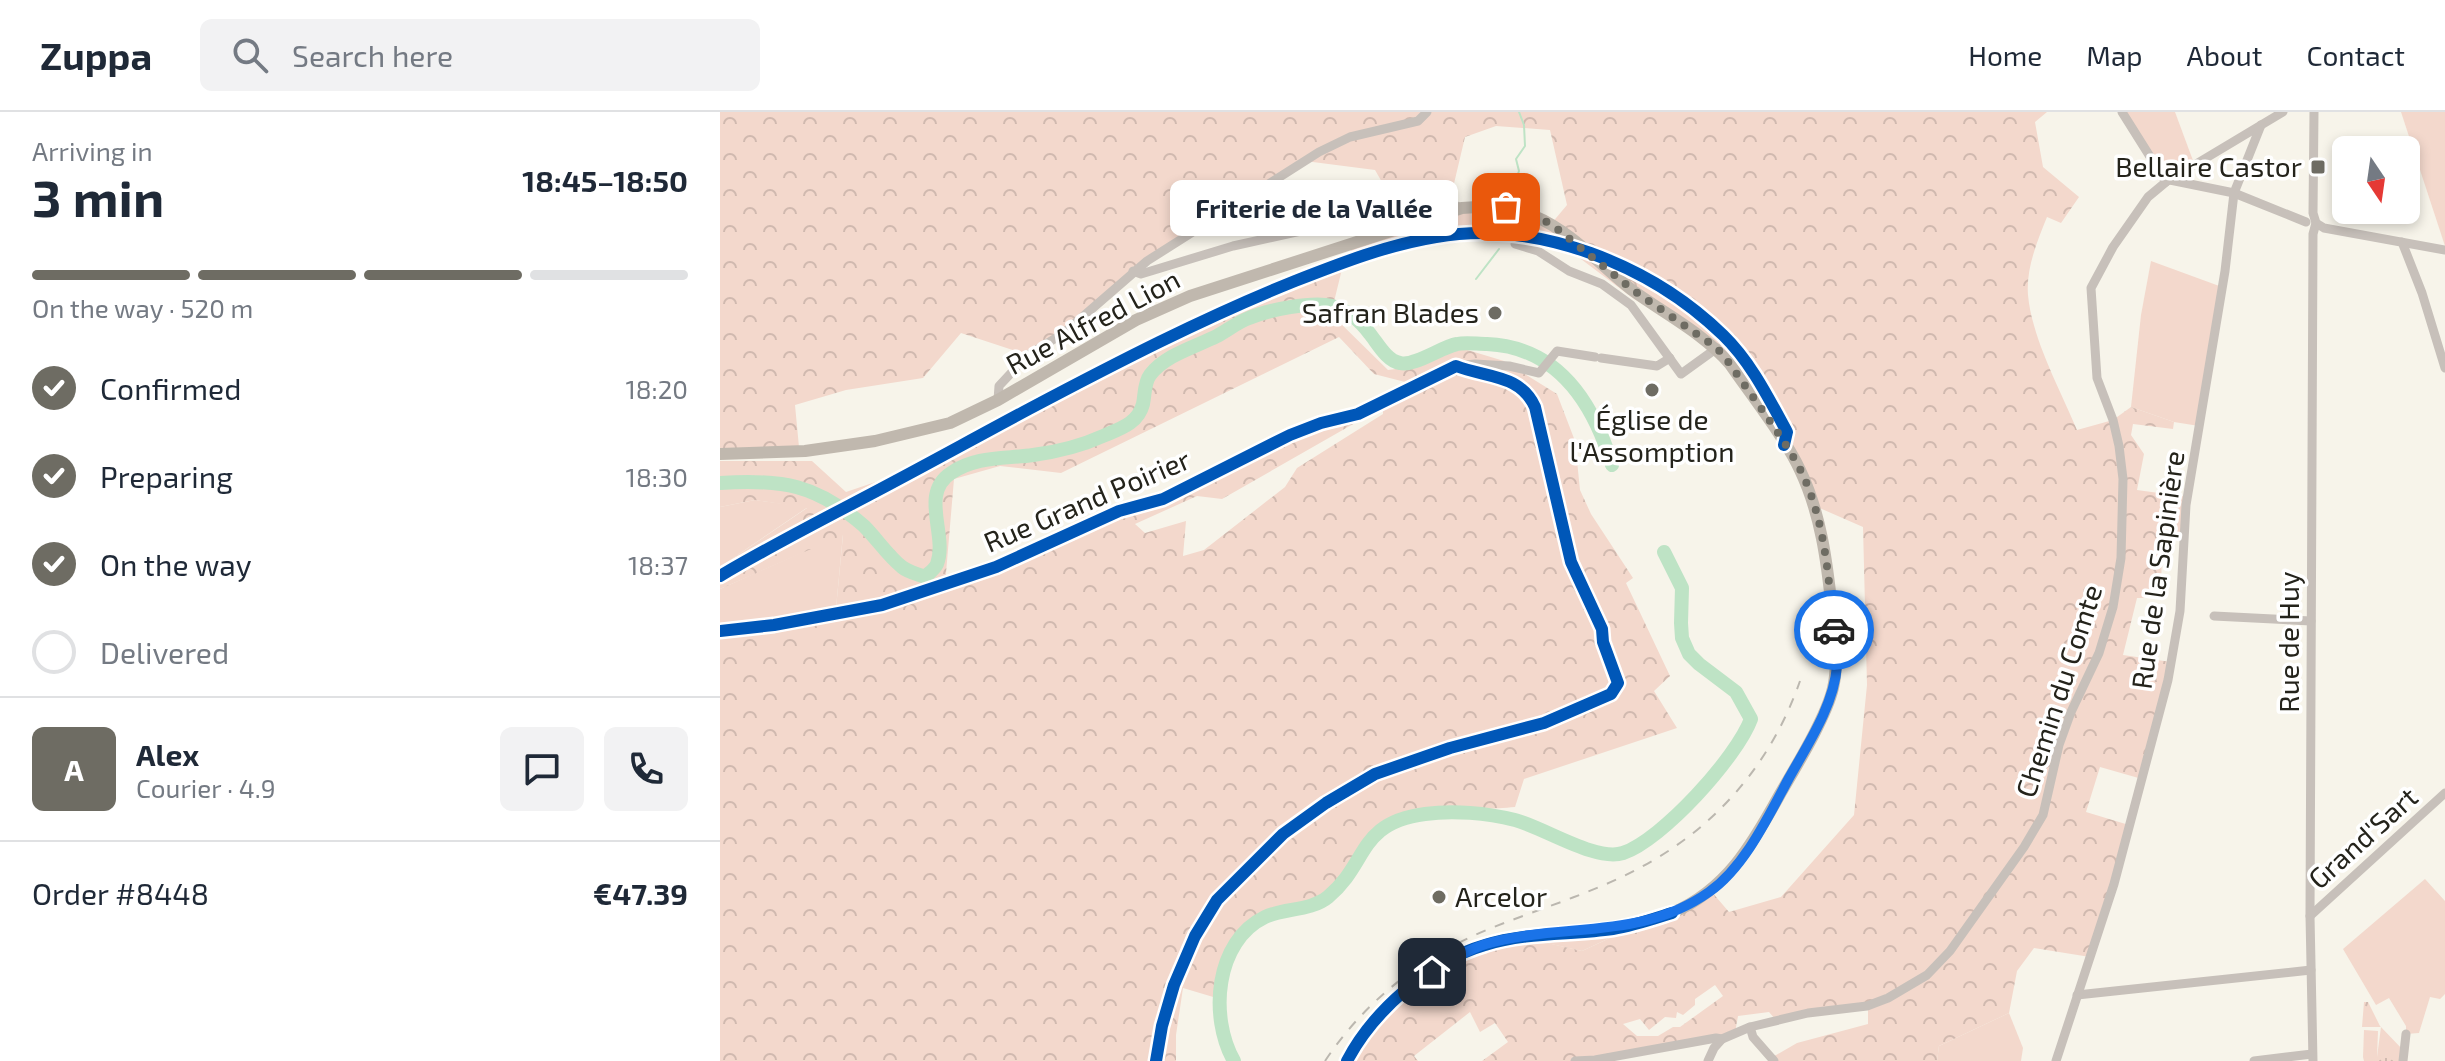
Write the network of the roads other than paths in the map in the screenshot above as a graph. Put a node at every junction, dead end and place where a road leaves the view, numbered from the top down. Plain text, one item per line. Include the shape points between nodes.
1 (1427, 112) edge
2 (2122, 112) edge
3 (2283, 112) edge
4 (2315, 112) edge
5 (2261, 125) junction
6 (2168, 181) junction
7 (2234, 193) junction
8 (1462, 208) junction
9 (2311, 223) junction
10 (2402, 242) junction
11 (1515, 244) dead end
12 (2445, 250) edge
13 (1133, 271) junction
14 (1717, 348) junction
15 (1670, 358) junction
16 (2445, 368) edge
17 (998, 400) junction
18 (720, 454) edge
19 (2214, 616) dead end
20 (2311, 621) junction
21 (720, 631) edge
22 (2445, 793) edge
23 (2310, 916) junction
24 (2311, 970) junction
25 (2077, 995) junction
26 (1750, 1027) junction
27 (2406, 1034) dead end
28 (1722, 1039) junction
29 (2312, 1058) edge
30 (1347, 1061) edge
31 (1575, 1061) edge
32 (1708, 1061) edge
33 (1774, 1061) edge
34 (2056, 1061) edge
35 (2254, 1061) edge
36 (2403, 1061) edge

1 - 13 street via 1418,121 1350,137 1319,152
2 - 6 street
3 - 5 street, Chemin du Comte
4 - 9 street, Rue de Huy
5 - 6 street, Chemin du Comte
5 - 7 street, Rue de la Sapinière
6 - 7 street
6 - 26 street, Chemin du Comte via 2130,222 2091,288 2097,378 2113,420 2123,479 2121,558 2113,607 2059,745 2043,815 1950,951 1927,975 1867,1006
7 - 9 street
7 - 25 street, Rue de la Sapinière via 2186,505 2180,611 2168,680 2114,884
8 - 13 street via 1441,200 1233,246 1141,274
8 - 14 main road, Rue Alfred Lion via 1506,207 1551,224
8 - 17 main road, Rue Alfred Lion via 1190,296 1136,320
9 - 10 street
9 - 20 street, Rue de Huy
10 - 12 street
10 - 16 street
11 - 15 street via 1602,284 1631,305
13 - 17 street via 1064,333 1028,355 999,386
14 - 15 street via 1681,374
14 - 30 main road, Rue Alfred Lion via 1799,468 1826,551 1837,665 1832,692 1803,753 1750,848 1711,891 1644,922 1472,949 1394,1000 1357,1041
15 - 21 street, Rue Grand Poirier via 1657,366 1557,351 1539,373 1509,366 1456,366 1358,414 1290,435 1163,499 1119,511 996,567 882,605
17 - 18 main road, Rue Alfred Lion via 950,423 875,441 805,451
19 - 20 street
20 - 23 street, Rue de Huy
22 - 23 street, Grand'Sart
23 - 24 street, Rue de Huy
24 - 25 street
24 - 29 street, Rue de Huy
25 - 34 street, Rue de la Sapinière
26 - 28 street, Chemin du Comte
26 - 33 street
27 - 36 street
28 - 31 street, Chemin du Comte
28 - 32 street
29 - 35 street

